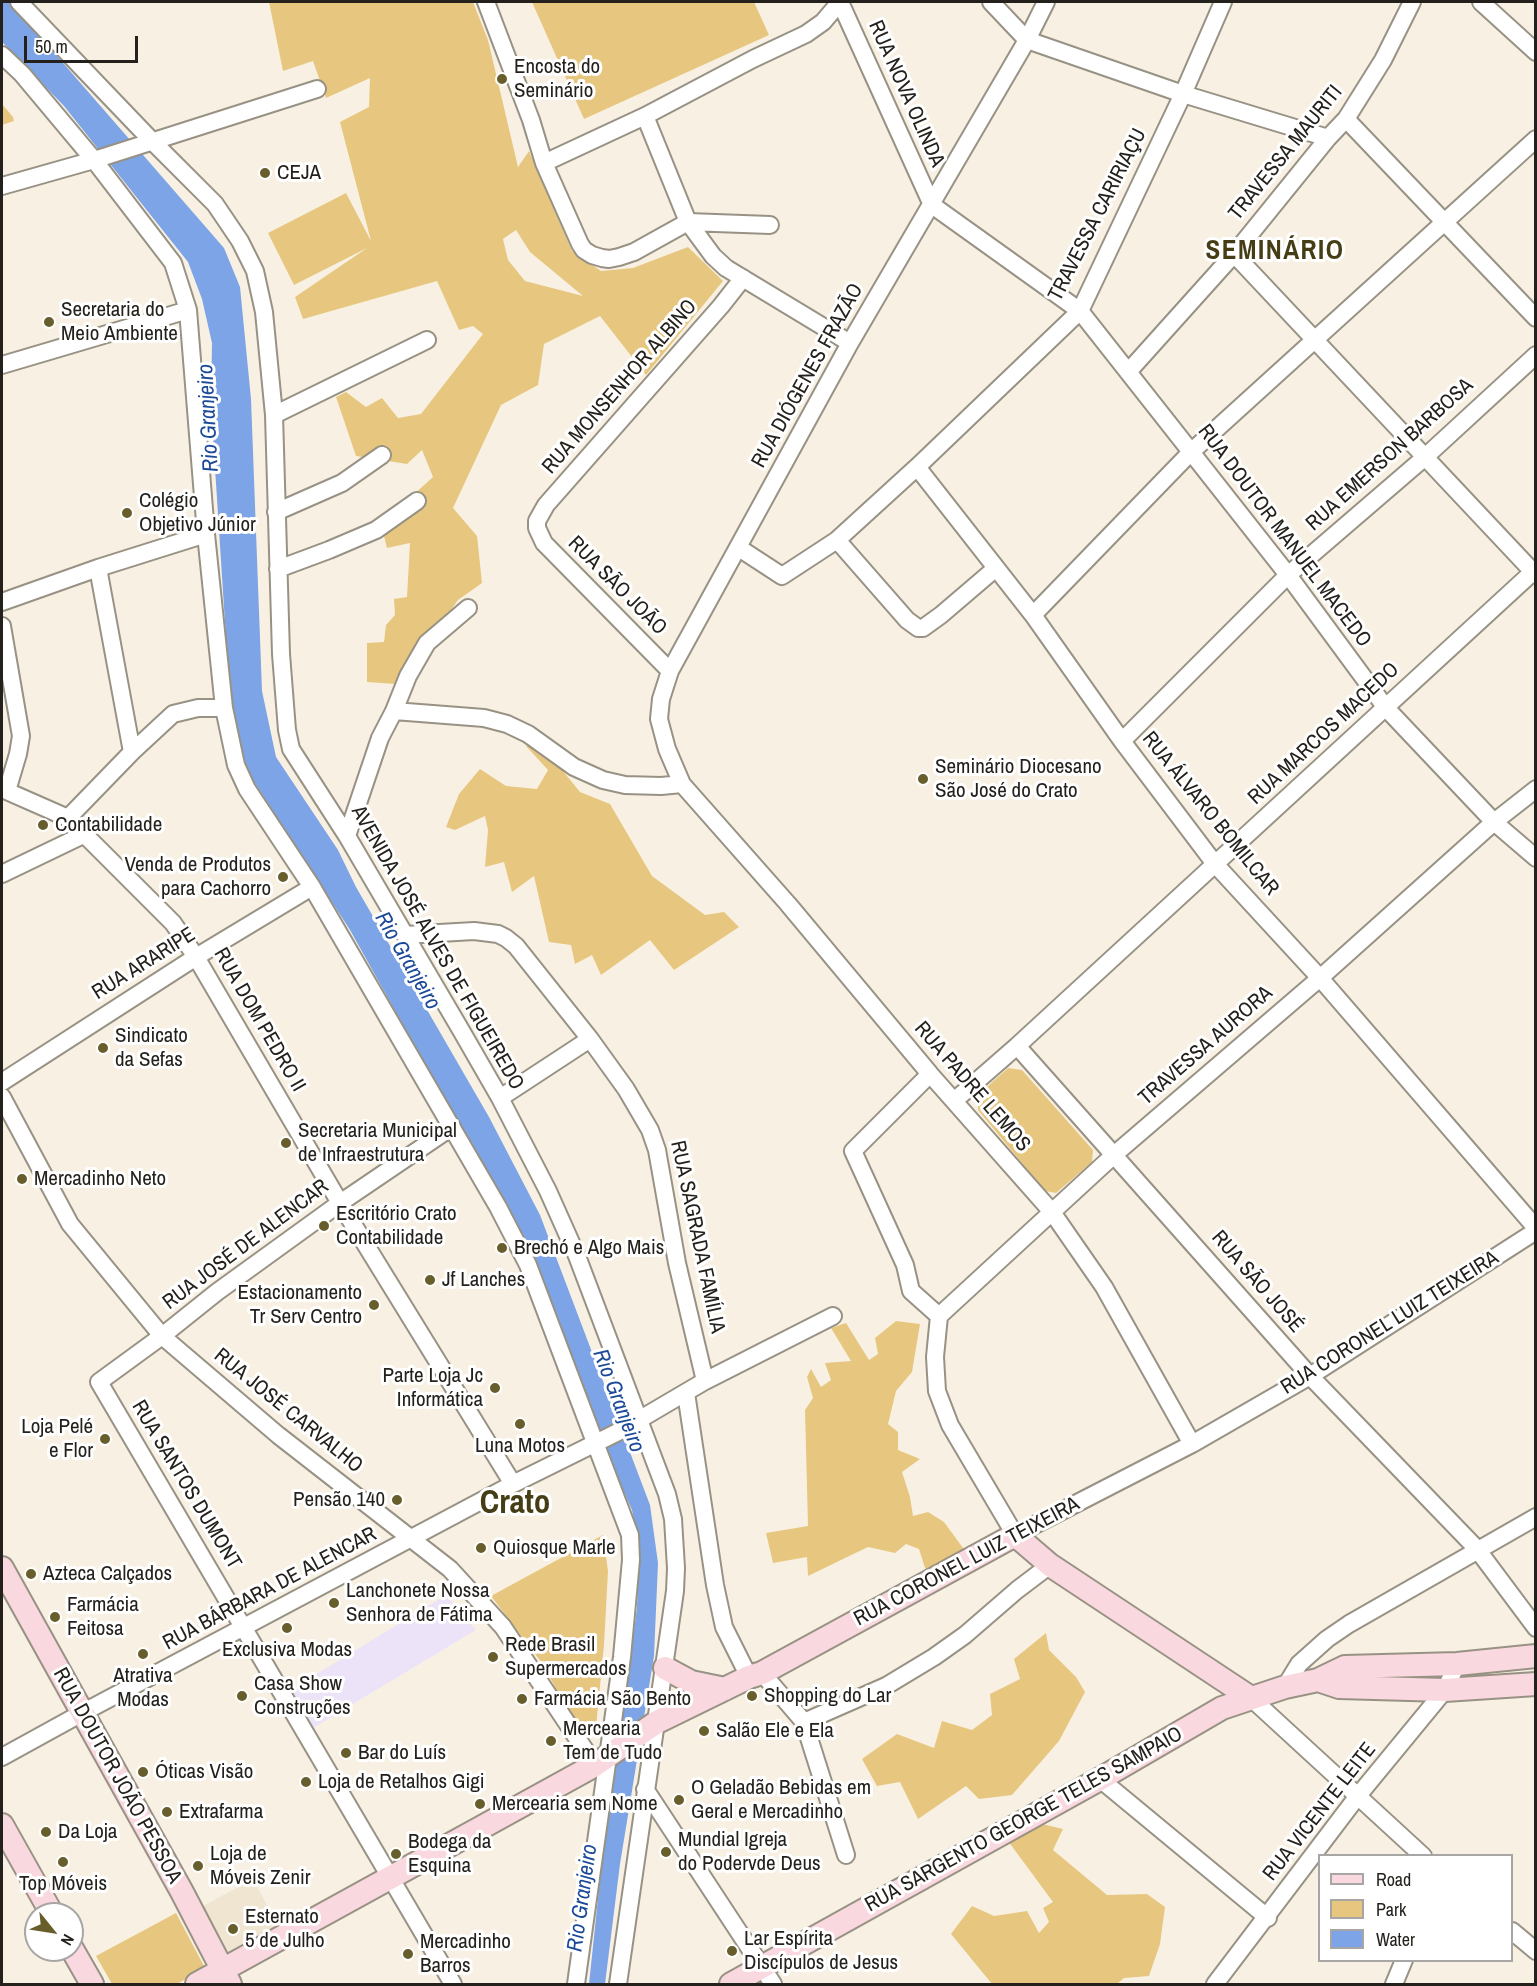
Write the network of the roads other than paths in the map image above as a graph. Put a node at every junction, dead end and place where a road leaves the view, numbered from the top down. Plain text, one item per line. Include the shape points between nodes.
1 (19, 2) edge
2 (486, 2) edge
3 (840, 2) edge
4 (991, 2) edge
5 (1046, 2) edge
6 (1223, 2) edge
7 (1412, 2) edge
8 (1492, 5) edge
9 (1027, 40) junction
10 (1536, 52) edge
11 (2, 55) edge
12 (317, 89) dead end
13 (1183, 94) junction
14 (645, 116) junction
15 (1347, 119) junction
16 (1328, 138) junction
17 (1536, 139) edge
18 (152, 141) junction
19 (94, 160) junction
20 (544, 163) junction
21 (2, 186) edge
22 (932, 205) junction
23 (688, 222) junction
24 (1446, 222) junction
25 (770, 225) dead end
26 (1234, 254) junction
27 (743, 278) junction
28 (188, 310) junction
29 (1080, 311) junction
30 (1536, 318) edge
31 (427, 340) dead end
32 (1314, 342) junction
33 (850, 343) junction
34 (1536, 355) edge
35 (2, 365) edge
36 (1128, 372) junction
37 (274, 415) junction
38 (1191, 452) junction
39 (382, 455) dead end
40 (1424, 458) junction
41 (917, 467) junction
42 (417, 501) dead end
43 (276, 512) junction
44 (537, 528) joint
45 (206, 534) junction
46 (837, 540) junction
47 (739, 548) junction
48 (98, 568) junction
49 (996, 568) junction
50 (278, 569) junction
51 (1534, 572) edge
52 (1288, 575) junction
53 (2, 603) edge
54 (468, 608) dead end
55 (1033, 615) junction
56 (2, 626) edge
57 (670, 671) junction
58 (224, 708) junction
59 (1386, 708) junction
60 (394, 711) junction
61 (1122, 741) junction
62 (132, 752) junction
63 (682, 784) junction
64 (1536, 789) edge
65 (4, 790) edge
66 (68, 818) junction
67 (1494, 822) junction
68 (83, 835) junction
69 (347, 836) junction
70 (1536, 858) edge
71 (1215, 864) junction
72 (2, 874) edge
73 (312, 887) junction
74 (405, 936) junction
75 (196, 957) junction
76 (1320, 978) junction
77 (590, 1039) junction
78 (1017, 1046) junction
79 (930, 1074) junction
80 (2, 1082) edge
81 (2, 1097) edge
82 (500, 1098) junction
83 (954, 1101) junction
84 (452, 1127) junction
85 (1115, 1154) junction
86 (340, 1203) junction
87 (1052, 1212) junction
88 (1536, 1229) edge
89 (833, 1316) dead end
90 (939, 1316) junction
91 (162, 1336) junction
92 (1310, 1376) junction
93 (705, 1381) junction
94 (99, 1382) joint
95 (686, 1393) junction
96 (638, 1420) junction
97 (595, 1444) junction
98 (1192, 1444) junction
99 (513, 1484) junction
100 (1536, 1517) edge
101 (1015, 1535) junction
102 (412, 1539) junction
103 (1477, 1549) junction
104 (1050, 1565) junction
105 (2, 1568) edge
106 (244, 1628) junction
107 (1536, 1628) edge
108 (1536, 1656) edge
109 (1457, 1664) junction
110 (665, 1668) junction
111 (755, 1675) junction
112 (1318, 1680) junction
113 (1536, 1684) edge
114 (1285, 1687) junction
115 (724, 1689) junction
116 (1445, 1690) junction
117 (1251, 1698) junction
118 (82, 1713) junction
119 (657, 1722) junction
120 (804, 1722) junction
121 (2, 1757) edge
122 (601, 1761) junction
123 (1100, 1779) junction
124 (645, 1789) junction
125 (1357, 1797) junction
126 (2, 1825) edge
127 (1421, 1854) edge
128 (846, 1855) dead end
129 (391, 1877) junction
130 (45, 1902) edge
131 (1268, 1918) junction
132 (1513, 1932) edge
133 (1536, 1951) edge
134 (79, 1962) edge
135 (1403, 1962) edge
136 (768, 1976) edge
137 (227, 1978) edge
138 (92, 1984) edge
139 (197, 1984) edge
140 (453, 1984) edge
141 (576, 1984) edge
142 (618, 1984) edge
143 (731, 1984) edge
144 (1215, 1984) edge
145 (1394, 1984) edge

1 - 18 street, AVENIDA JOSÉ ALVES DE FIGUEIREDO
2 - 20 street
3 - 14 street via 806,34
3 - 22 street, RUA NOVA OLINDA
4 - 9 street
5 - 9 street, RUA DIÓGENES FRAZÃO
6 - 13 street, TRAVESSA CARIRIAÇU
7 - 15 street, TRAVESSA MAURITI
8 - 10 street
9 - 13 street
9 - 22 street, RUA DIÓGENES FRAZÃO
11 - 19 street
12 - 18 street
13 - 16 street
13 - 29 street, TRAVESSA CARIRIAÇU
14 - 20 street
14 - 23 street
15 - 16 street, TRAVESSA MAURITI
15 - 24 street
16 - 26 street, TRAVESSA MAURITI
17 - 24 street
18 - 19 street
18 - 37 street, AVENIDA JOSÉ ALVES DE FIGUEIREDO via 215,204 255,271 264,312
19 - 21 street
19 - 28 street via 173,263
20 - 23 street via 580,244 592,255 609,259 634,252
22 - 29 street, RUA DOUTOR MANUEL MACEDO
22 - 33 street, RUA DIÓGENES FRAZÃO
23 - 25 street
23 - 27 street via 713,256
24 - 30 street
24 - 32 street
26 - 32 street
26 - 36 street, TRAVESSA MAURITI
27 - 33 street
27 - 44 street, RUA MONSENHOR ALBINO via 546,505
28 - 35 street
28 - 45 street
29 - 36 street, RUA DOUTOR MANUEL MACEDO
29 - 41 street, TRAVESSA CARIRIAÇU
31 - 37 street
32 - 38 street
32 - 40 street
33 - 47 street, RUA DIÓGENES FRAZÃO
34 - 40 street, RUA EMERSON BARBOSA
36 - 38 street, RUA DOUTOR MANUEL MACEDO
37 - 43 street, AVENIDA JOSÉ ALVES DE FIGUEIREDO
38 - 52 street, RUA DOUTOR MANUEL MACEDO
38 - 55 street
39 - 43 street via 342,483
40 - 51 street
40 - 52 street, RUA EMERSON BARBOSA
41 - 46 street, TRAVESSA CARIRIAÇU
41 - 49 street, RUA ÁLVARO BOMILCAR
42 - 50 street via 376,530
43 - 50 street, AVENIDA JOSÉ ALVES DE FIGUEIREDO
44 - 57 street, RUA SÃO JOÃO via 549,549
45 - 48 street
45 - 58 street
46 - 47 street, TRAVESSA CARIRIAÇU via 785,575
46 - 49 street via 918,628 928,625
47 - 57 street, RUA DIÓGENES FRAZÃO
48 - 53 street
48 - 62 street
49 - 55 street, RUA ÁLVARO BOMILCAR
50 - 69 street, AVENIDA JOSÉ ALVES DE FIGUEIREDO via 291,749
51 - 59 street, RUA MARCOS MACEDO
52 - 59 street, RUA DOUTOR MANUEL MACEDO
52 - 61 street, RUA EMERSON BARBOSA
54 - 60 street via 427,643
55 - 61 street, RUA ÁLVARO BOMILCAR
56 - 65 street via 21,736
57 - 63 street, RUA DIÓGENES FRAZÃO via 659,719
58 - 62 street via 198,708 173,714
58 - 73 street via 237,765 247,789
59 - 67 street, RUA DOUTOR MANUEL MACEDO
59 - 71 street, RUA MARCOS MACEDO
60 - 63 street via 484,718 507,724 574,767 603,780 625,785
60 - 69 street via 380,738
61 - 71 street, RUA ÁLVARO BOMILCAR
62 - 66 street
63 - 79 street, RUA PADRE LEMOS
64 - 67 street, TRAVESSA AURORA
65 - 66 street
66 - 68 street, RUA DOM PEDRO II
67 - 70 street, RUA DOUTOR MANUEL MACEDO
67 - 76 street, TRAVESSA AURORA
68 - 72 street
68 - 75 street, RUA DOM PEDRO II via 173,923
69 - 74 street, AVENIDA JOSÉ ALVES DE FIGUEIREDO
71 - 76 street, RUA ÁLVARO BOMILCAR
71 - 78 street, RUA MARCOS MACEDO
73 - 75 street, RUA ARARIPE
73 - 84 street
74 - 77 street, RUA SAGRADA FAMÍLIA via 474,932 506,938
74 - 82 street, AVENIDA JOSÉ ALVES DE FIGUEIREDO
75 - 80 street, RUA ARARIPE
75 - 86 street, RUA DOM PEDRO II
76 - 85 street, TRAVESSA AURORA
76 - 88 street, RUA ÁLVARO BOMILCAR
77 - 82 street
77 - 93 street, RUA SAGRADA FAMÍLIA via 626,1089 657,1150 677,1263
78 - 83 street, RUA MARCOS MACEDO
78 - 85 street, RUA SÃO JOSÉ
79 - 83 street, RUA PADRE LEMOS
79 - 90 street via 853,1151 905,1265 911,1291
81 - 91 street, RUA JOSÉ CARVALHO via 70,1224
82 - 96 street, AVENIDA JOSÉ ALVES DE FIGUEIREDO via 576,1256
83 - 87 street, RUA PADRE LEMOS
84 - 86 street, RUA JOSÉ DE ALENCAR
84 - 97 street via 528,1265
85 - 87 street, TRAVESSA AURORA
85 - 92 street, RUA SÃO JOSÉ
86 - 91 street, RUA JOSÉ DE ALENCAR
86 - 99 street, RUA DOM PEDRO II
87 - 90 street, TRAVESSA AURORA
87 - 98 street, RUA PADRE LEMOS via 1104,1287
88 - 92 street, RUA CORONEL LUIZ TEIXEIRA
89 - 93 street
90 - 101 street via 935,1357 938,1391 950,1425
91 - 94 street, RUA JOSÉ DE ALENCAR
91 - 102 street, RUA JOSÉ CARVALHO via 279,1435
92 - 98 street, RUA CORONEL LUIZ TEIXEIRA
92 - 103 street, RUA SÃO JOSÉ
93 - 95 street
94 - 106 street, RUA SANTOS DUMONT
95 - 96 street, RUA BÁRBARA DE ALENCAR
95 - 111 street via 724,1627
96 - 97 street, RUA BÁRBARA DE ALENCAR
96 - 110 street, AVENIDA JOSÉ ALVES DE FIGUEIREDO via 673,1519 676,1568
97 - 99 street, RUA BÁRBARA DE ALENCAR
97 - 122 street via 630,1535 632,1560 622,1657
98 - 101 street, RUA CORONEL LUIZ TEIXEIRA
99 - 102 street, RUA BÁRBARA DE ALENCAR
100 - 103 street
101 - 104 main road
101 - 111 main road, RUA CORONEL LUIZ TEIXEIRA
102 - 106 street, RUA BÁRBARA DE ALENCAR
102 - 122 street, RUA JOSÉ CARVALHO via 450,1569 503,1627
103 - 107 street, RUA SÃO JOSÉ
103 - 114 street via 1334,1634 1299,1665
104 - 117 main road
104 - 120 street via 934,1657 886,1686
105 - 118 main road, RUA DOUTOR JOÃO PESSOA
106 - 118 street, RUA BÁRBARA DE ALENCAR
106 - 129 street, RUA SANTOS DUMONT
108 - 109 main road
109 - 112 main road via 1345,1667
109 - 116 street, RUA VICENTE LEITE
110 - 115 main road via 691,1682
110 - 119 street, AVENIDA JOSÉ ALVES DE FIGUEIREDO
111 - 115 main road, RUA CORONEL LUIZ TEIXEIRA
111 - 120 street
112 - 114 main road, RUA SARGENTO GEORGE TELES SAMPAIO
112 - 116 main road via 1340,1687
113 - 116 main road
114 - 117 main road, RUA SARGENTO GEORGE TELES SAMPAIO
115 - 119 main road, RUA CORONEL LUIZ TEIXEIRA
116 - 125 street, RUA VICENTE LEITE
117 - 123 main road, RUA SARGENTO GEORGE TELES SAMPAIO via 1222,1708
117 - 125 street
118 - 121 street, RUA BÁRBARA DE ALENCAR
118 - 137 main road, RUA DOUTOR JOÃO PESSOA
119 - 122 main road, RUA CORONEL LUIZ TEIXEIRA
119 - 124 street, AVENIDA JOSÉ ALVES DE FIGUEIREDO
120 - 128 street
122 - 129 main road, RUA CORONEL LUIZ TEIXEIRA
122 - 141 street
123 - 131 street
123 - 136 main road, RUA SARGENTO GEORGE TELES SAMPAIO
124 - 136 street
124 - 142 street, AVENIDA JOSÉ ALVES DE FIGUEIREDO
125 - 127 street
125 - 131 street, RUA VICENTE LEITE
126 - 130 main road
129 - 137 main road, RUA CORONEL LUIZ TEIXEIRA
129 - 140 street, RUA SANTOS DUMONT
131 - 144 street, RUA VICENTE LEITE
132 - 133 street
134 - 138 main road
135 - 145 street
136 - 143 main road, RUA SARGENTO GEORGE TELES SAMPAIO
137 - 139 main road, RUA CORONEL LUIZ TEIXEIRA

